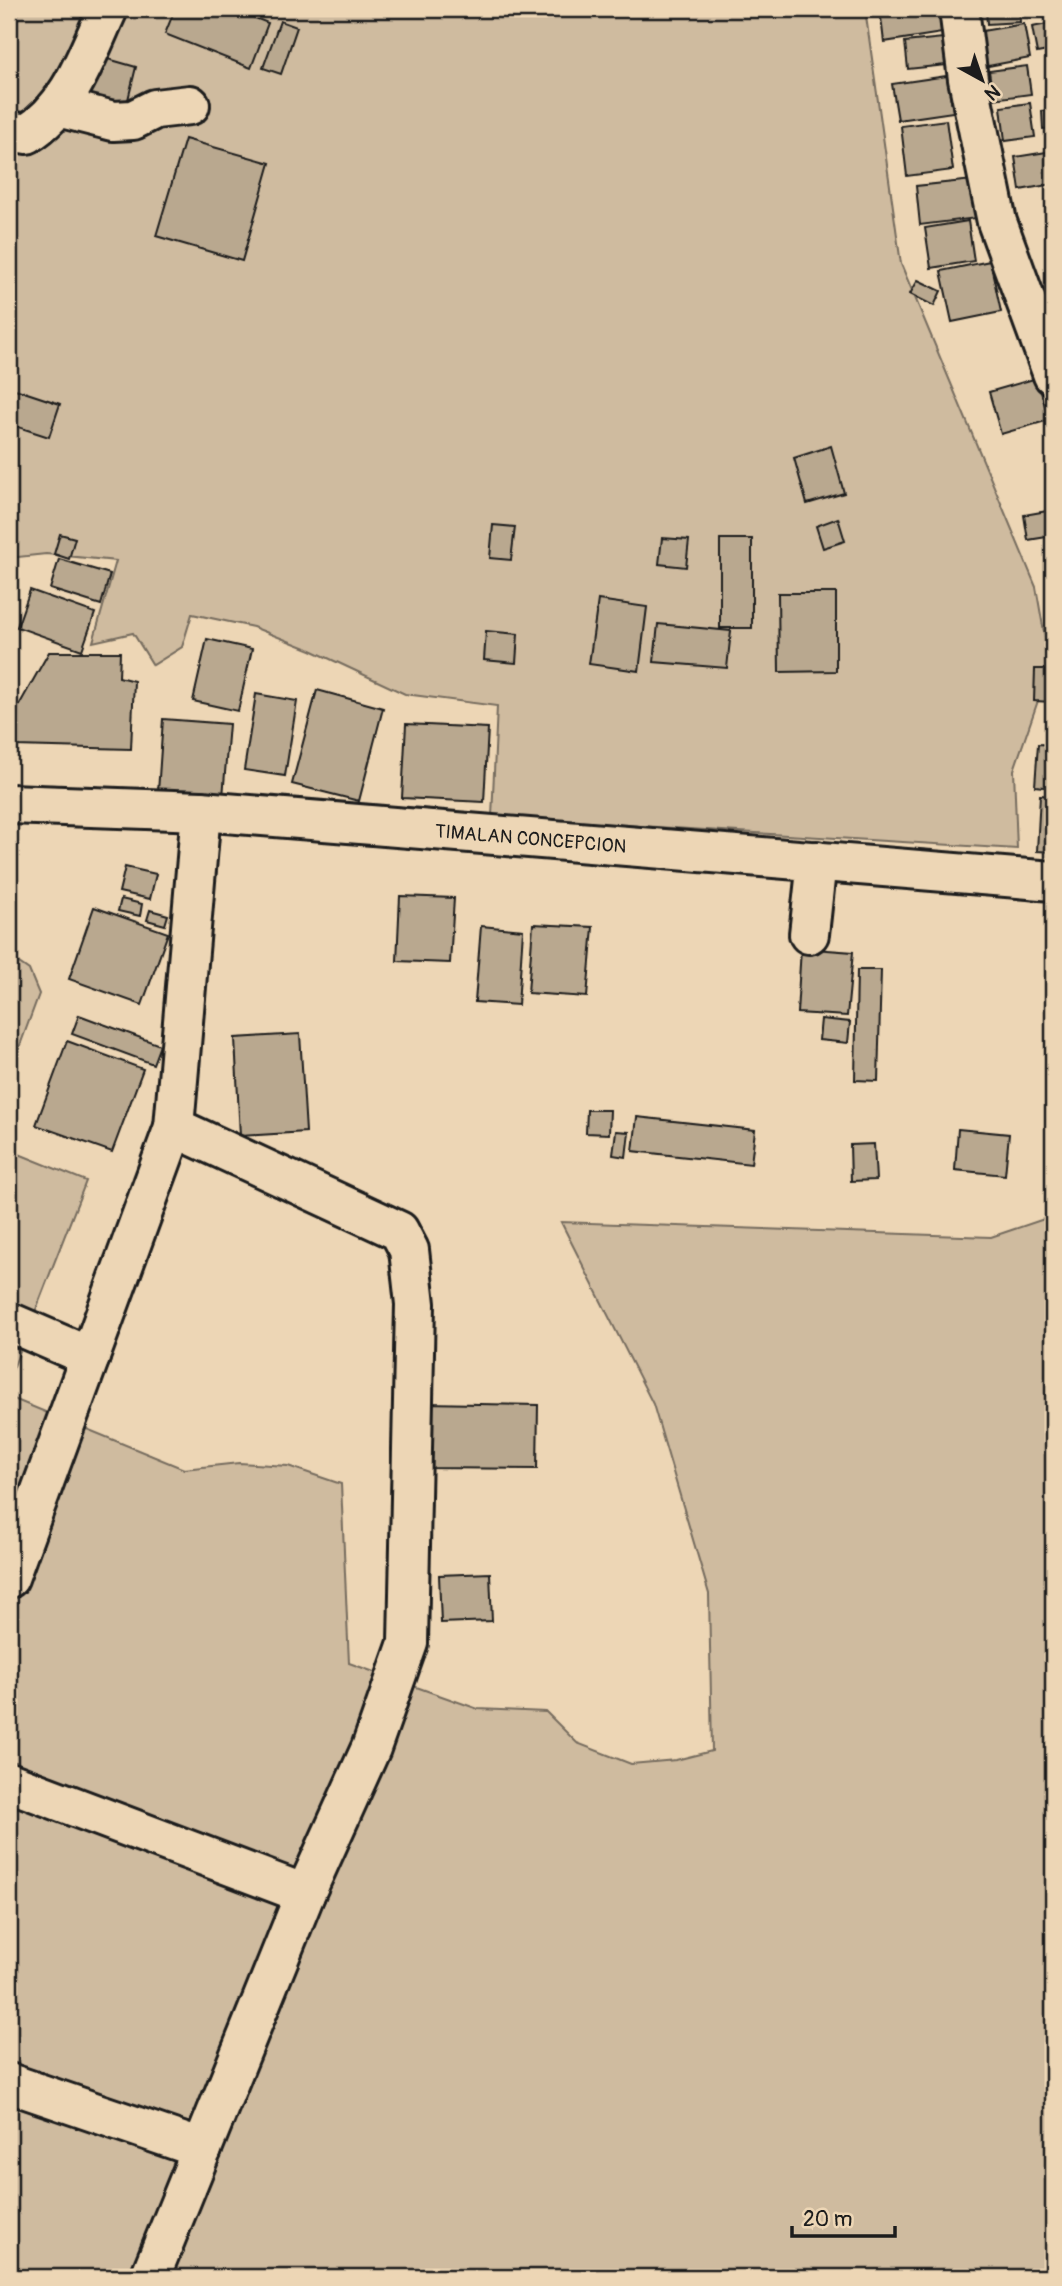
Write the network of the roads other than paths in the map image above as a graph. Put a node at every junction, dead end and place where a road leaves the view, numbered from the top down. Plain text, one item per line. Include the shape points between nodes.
1 (108, 9) edge
2 (959, 9) edge
3 (190, 105) dead end
4 (58, 107) junction
5 (9, 131) edge
6 (1053, 375) edge
7 (9, 804) edge
8 (201, 811) junction
9 (817, 861) junction
10 (1053, 881) edge
11 (809, 934) dead end
12 (174, 1128) junction
13 (9, 1322) edge
14 (90, 1357) junction
15 (9, 1578) edge
16 (9, 1782) edge
17 (305, 1894) junction
18 (9, 2084) edge
19 (202, 2149) junction
20 (150, 2277) edge

1 - 4 street
2 - 6 street via 997,222
3 - 4 street via 113,121
4 - 5 street via 44,124 27,134
7 - 8 street, TIMALAN CONCEPCION
8 - 9 street, TIMALAN CONCEPCION
8 - 12 street
9 - 10 street, TIMALAN CONCEPCION
9 - 11 street
12 - 14 street
12 - 17 street via 399,1231 409,1250 415,1304 408,1643 371,1748
13 - 14 street
14 - 15 street
16 - 17 street
17 - 19 street
18 - 19 street
19 - 20 street

